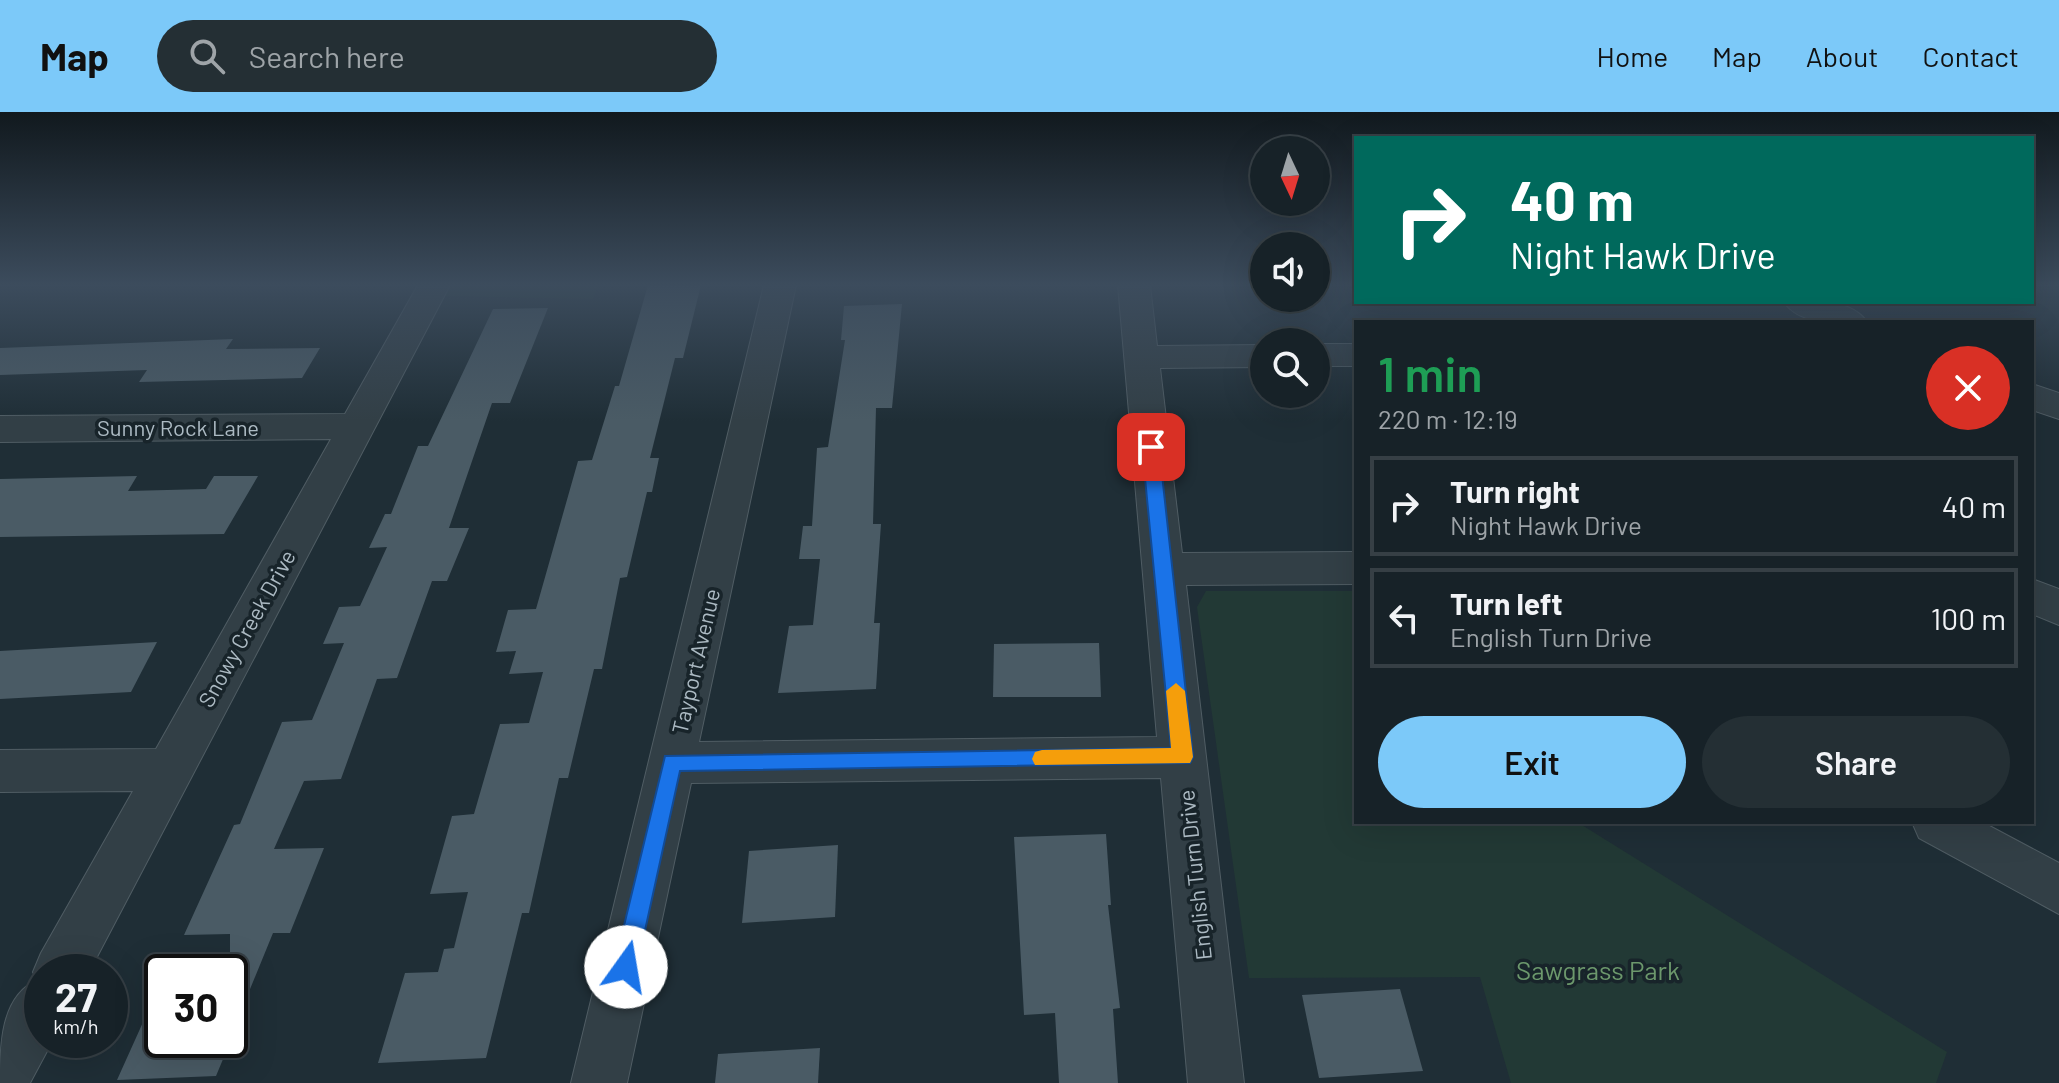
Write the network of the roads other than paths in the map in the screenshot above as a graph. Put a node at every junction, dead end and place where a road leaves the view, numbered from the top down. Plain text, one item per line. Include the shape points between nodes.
1 (409, 330) edge
2 (770, 330) edge
3 (1138, 330) edge
4 (1330, 355) edge
5 (1354, 355) edge
6 (1250, 356) edge
7 (1141, 357) junction
8 (2034, 397) edge
9 (2059, 407) edge
10 (357, 426) junction
11 (0, 429) edge
12 (1354, 568) edge
13 (1164, 569) junction
14 (2034, 596) edge
15 (2059, 608) edge
16 (1182, 757) junction
17 (672, 763) junction
18 (169, 770) junction
19 (0, 771) edge
20 (1940, 824) edge
21 (2059, 890) edge
22 (70, 954) edge
23 (24, 1038) edge
24 (0, 1083) edge
25 (599, 1083) edge
26 (1216, 1083) edge

1 - 10 street, Snowy Creek Drive
2 - 17 street, Tayport Avenue
3 - 7 street, English Turn Drive
4 - 5 street
6 - 7 street
7 - 13 street, English Turn Drive
8 - 9 street
10 - 11 street, Sunny Rock Lane
10 - 18 street, Snowy Creek Drive
12 - 13 street
13 - 16 street, English Turn Drive
14 - 15 street
16 - 17 street
16 - 26 street, English Turn Drive
17 - 25 street, Tayport Avenue
18 - 19 street
18 - 22 street, Snowy Creek Drive
20 - 21 street
23 - 24 street

